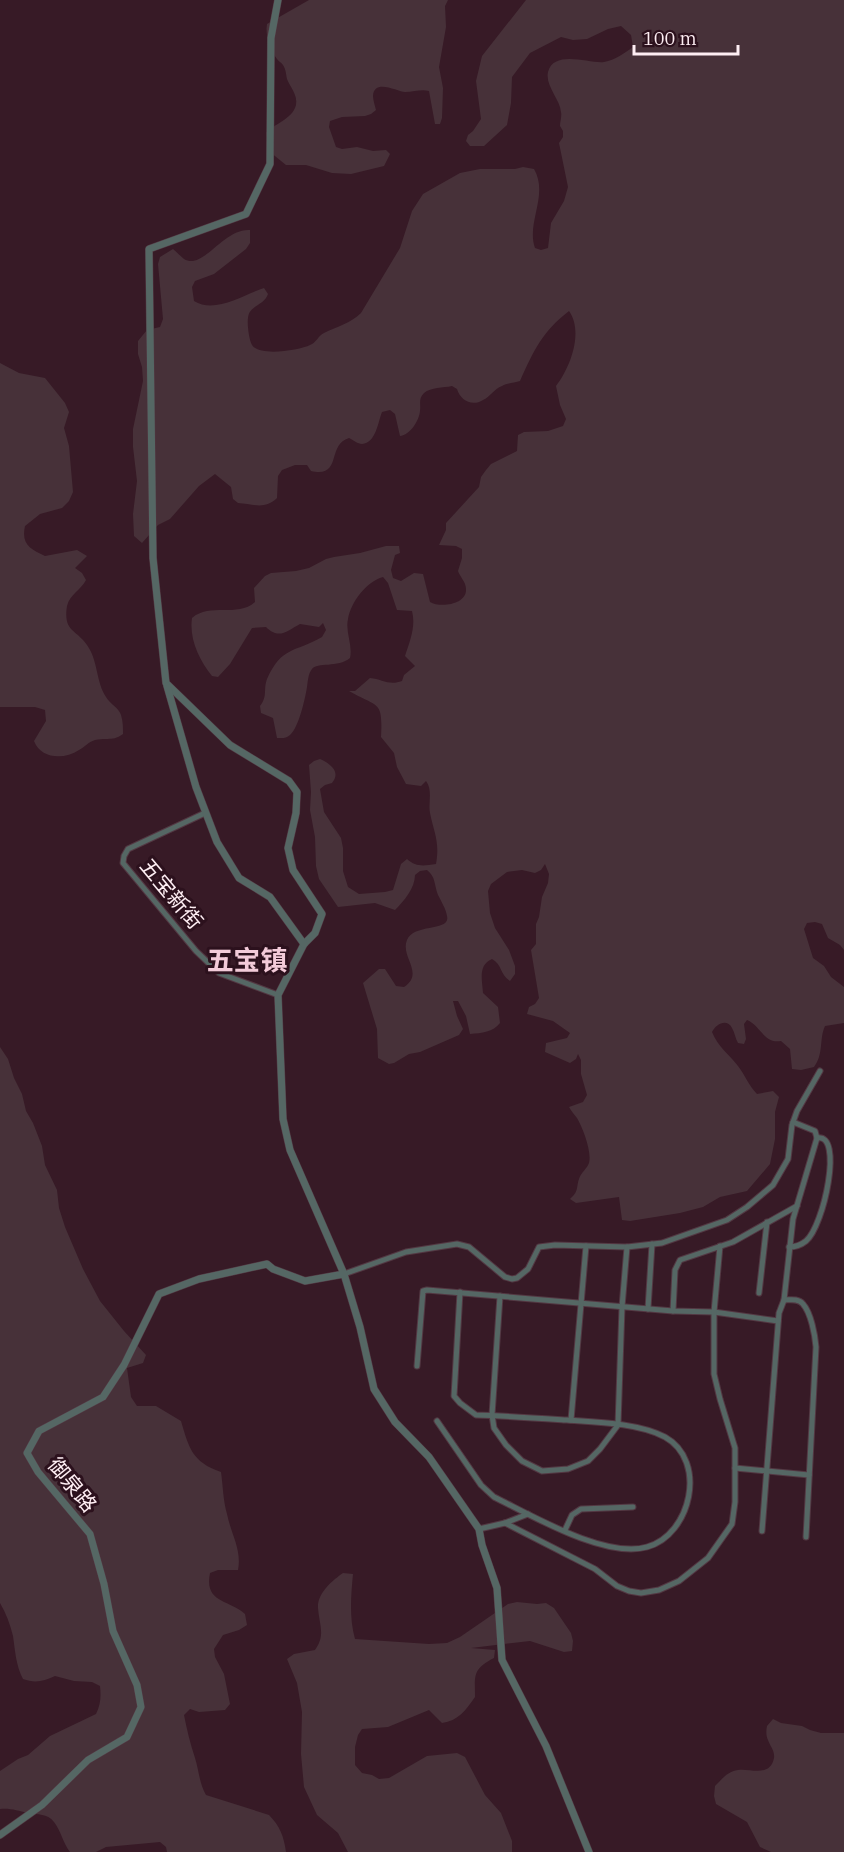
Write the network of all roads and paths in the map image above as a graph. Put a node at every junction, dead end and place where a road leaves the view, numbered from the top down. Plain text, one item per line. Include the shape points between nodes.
1 (278, 0) edge
2 (166, 683) junction
3 (205, 813) junction
4 (304, 944) junction
5 (278, 995) junction
6 (820, 1071) dead end
7 (793, 1122) junction
8 (817, 1138) junction
9 (835, 1141) dead end
10 (832, 1199) dead end
11 (797, 1206) junction
12 (767, 1222) junction
13 (652, 1244) junction
14 (586, 1246) junction
15 (720, 1246) junction
16 (627, 1247) junction
17 (789, 1247) junction
18 (344, 1274) junction
19 (460, 1293) junction
20 (759, 1293) dead end
21 (500, 1296) junction
22 (784, 1300) junction
23 (582, 1303) junction
24 (622, 1307) junction
25 (648, 1309) junction
26 (673, 1311) junction
27 (714, 1312) junction
28 (778, 1321) junction
29 (417, 1366) dead end
30 (492, 1415) junction
31 (571, 1420) junction
32 (437, 1421) dead end
33 (618, 1425) junction
34 (735, 1468) junction
35 (767, 1471) junction
36 (809, 1475) junction
37 (633, 1507) dead end
38 (528, 1514) junction
39 (505, 1523) junction
40 (480, 1530) junction
41 (564, 1530) junction
42 (762, 1531) dead end
43 (806, 1537) dead end
44 (0, 1835) edge
45 (589, 1852) edge

1 - 2 street via 272,38 270,164 246,214 149,249 153,558
2 - 3 street
2 - 4 street via 230,745 289,780 297,792 288,848 293,870 322,914 315,933
3 - 4 street via 239,878 270,897
3 - 5 street, 五宝新街 via 128,849 123,863 219,973
4 - 5 street
5 - 18 street via 283,1119 291,1150
6 - 7 street
7 - 8 street via 815,1131
7 - 13 street via 788,1159 773,1185 727,1220
8 - 9 street
8 - 11 street
10 - 17 street via 807,1241
11 - 12 street
11 - 17 street
12 - 15 street
12 - 20 street
13 - 16 street
13 - 25 street
14 - 16 street
14 - 18 street via 539,1247 528,1269 513,1279 505,1277 469,1247 457,1244 406,1252
14 - 23 street
15 - 26 street via 680,1260 675,1270
15 - 27 street
16 - 24 street
17 - 22 street
18 - 40 street via 374,1389 395,1422 429,1457
18 - 44 street, 御泉路 via 304,1281 267,1264 199,1279 159,1294 124,1365 103,1397 39,1431 27,1453 90,1534 113,1631 137,1685 141,1707 127,1737 88,1760 42,1805
19 - 21 street
19 - 29 street via 423,1291
19 - 30 street via 454,1395 476,1415
21 - 23 street
21 - 30 street
22 - 28 street
22 - 36 street via 803,1303 814,1330
23 - 24 street
23 - 31 street
24 - 25 street
24 - 33 street
25 - 26 street
26 - 27 street
27 - 28 street
27 - 34 street via 714,1374 735,1448
28 - 35 street
30 - 31 street
30 - 33 street via 494,1428 507,1445 522,1461 542,1471 568,1469 588,1461
31 - 33 street
32 - 38 street via 481,1485 494,1497
33 - 41 street via 665,1437 683,1456 691,1478 680,1518 671,1532 647,1547 595,1544
34 - 35 street
34 - 39 street via 732,1524 708,1558 679,1581 659,1590 640,1593 617,1586 595,1569
35 - 36 street
35 - 42 street
36 - 43 street
37 - 41 street via 581,1509 572,1515
38 - 39 street
38 - 41 street
39 - 40 street
40 - 45 street via 497,1588 502,1660 546,1746

